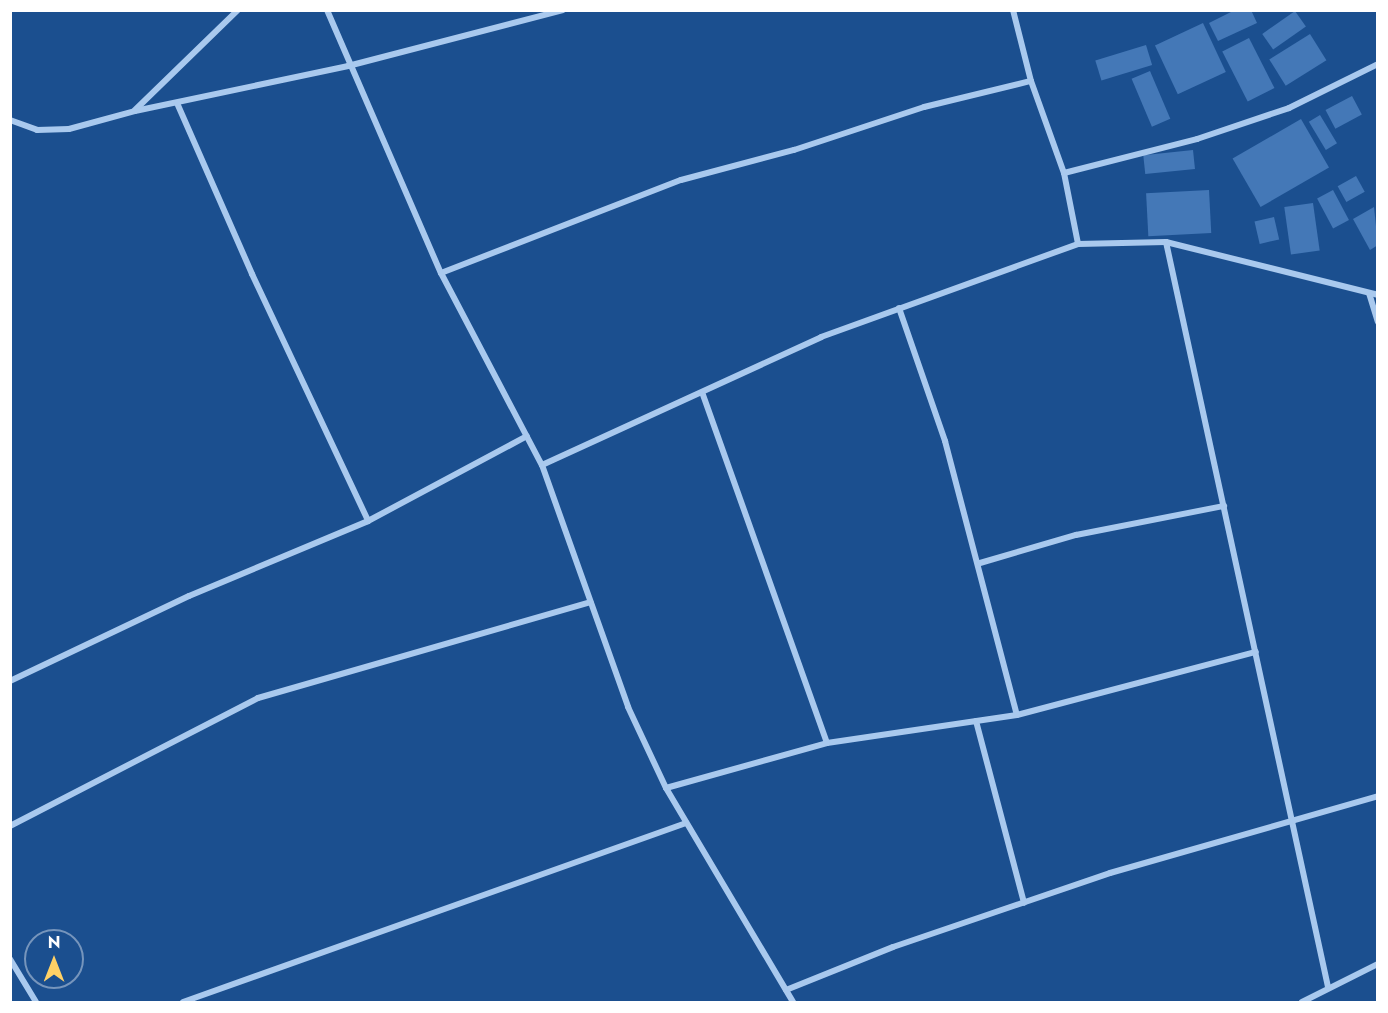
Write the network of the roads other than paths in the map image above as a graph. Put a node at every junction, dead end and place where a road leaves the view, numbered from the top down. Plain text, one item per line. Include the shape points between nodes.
1 (238, 10) edge
2 (327, 10) edge
3 (563, 10) edge
4 (1013, 10) edge
5 (1377, 64) edge
6 (348, 66) junction
7 (1031, 81) junction
8 (177, 103) junction
9 (135, 111) junction
10 (10, 120) edge
11 (1064, 172) junction
12 (1166, 242) junction
13 (1078, 244) junction
14 (441, 273) junction
15 (1369, 293) junction
16 (1377, 295) edge
17 (899, 308) junction
18 (1377, 321) edge
19 (703, 394) junction
20 (527, 436) junction
21 (542, 465) junction
22 (1224, 506) junction
23 (368, 521) junction
24 (980, 563) junction
25 (590, 602) junction
26 (1256, 652) junction
27 (10, 681) edge
28 (1017, 715) junction
29 (976, 721) junction
30 (827, 743) junction
31 (666, 788) junction
32 (1377, 796) edge
33 (1292, 819) junction
34 (686, 823) junction
35 (10, 826) edge
36 (1024, 903) junction
37 (10, 959) edge
38 (1377, 964) edge
39 (1328, 987) junction
40 (786, 990) junction
41 (36, 1002) edge
42 (183, 1002) edge
43 (793, 1002) edge
44 (1302, 1002) edge

1 - 9 street
2 - 6 street
3 - 6 street
4 - 7 street
5 - 11 street via 1289,108 1197,139
6 - 8 street
6 - 14 street
7 - 11 street
7 - 14 street via 924,107 794,150 681,180
8 - 9 street
8 - 23 street
9 - 10 street via 69,129 38,130
11 - 13 street
12 - 13 street
12 - 15 street
12 - 22 street
13 - 17 street
14 - 20 street
15 - 16 street
15 - 18 street
17 - 19 street via 821,337
17 - 24 street via 945,441
19 - 21 street
19 - 30 street
20 - 21 street
20 - 23 street
21 - 25 street
22 - 24 street via 1076,535
22 - 26 street
23 - 27 street via 189,596
24 - 28 street
25 - 31 street via 628,707
25 - 35 street via 258,698
26 - 28 street
26 - 33 street
28 - 29 street
29 - 30 street
29 - 36 street
30 - 31 street
31 - 34 street
32 - 33 street
33 - 36 street
33 - 39 street
34 - 40 street
34 - 42 street
36 - 40 street via 893,947
37 - 41 street
38 - 39 street
39 - 44 street
40 - 43 street

